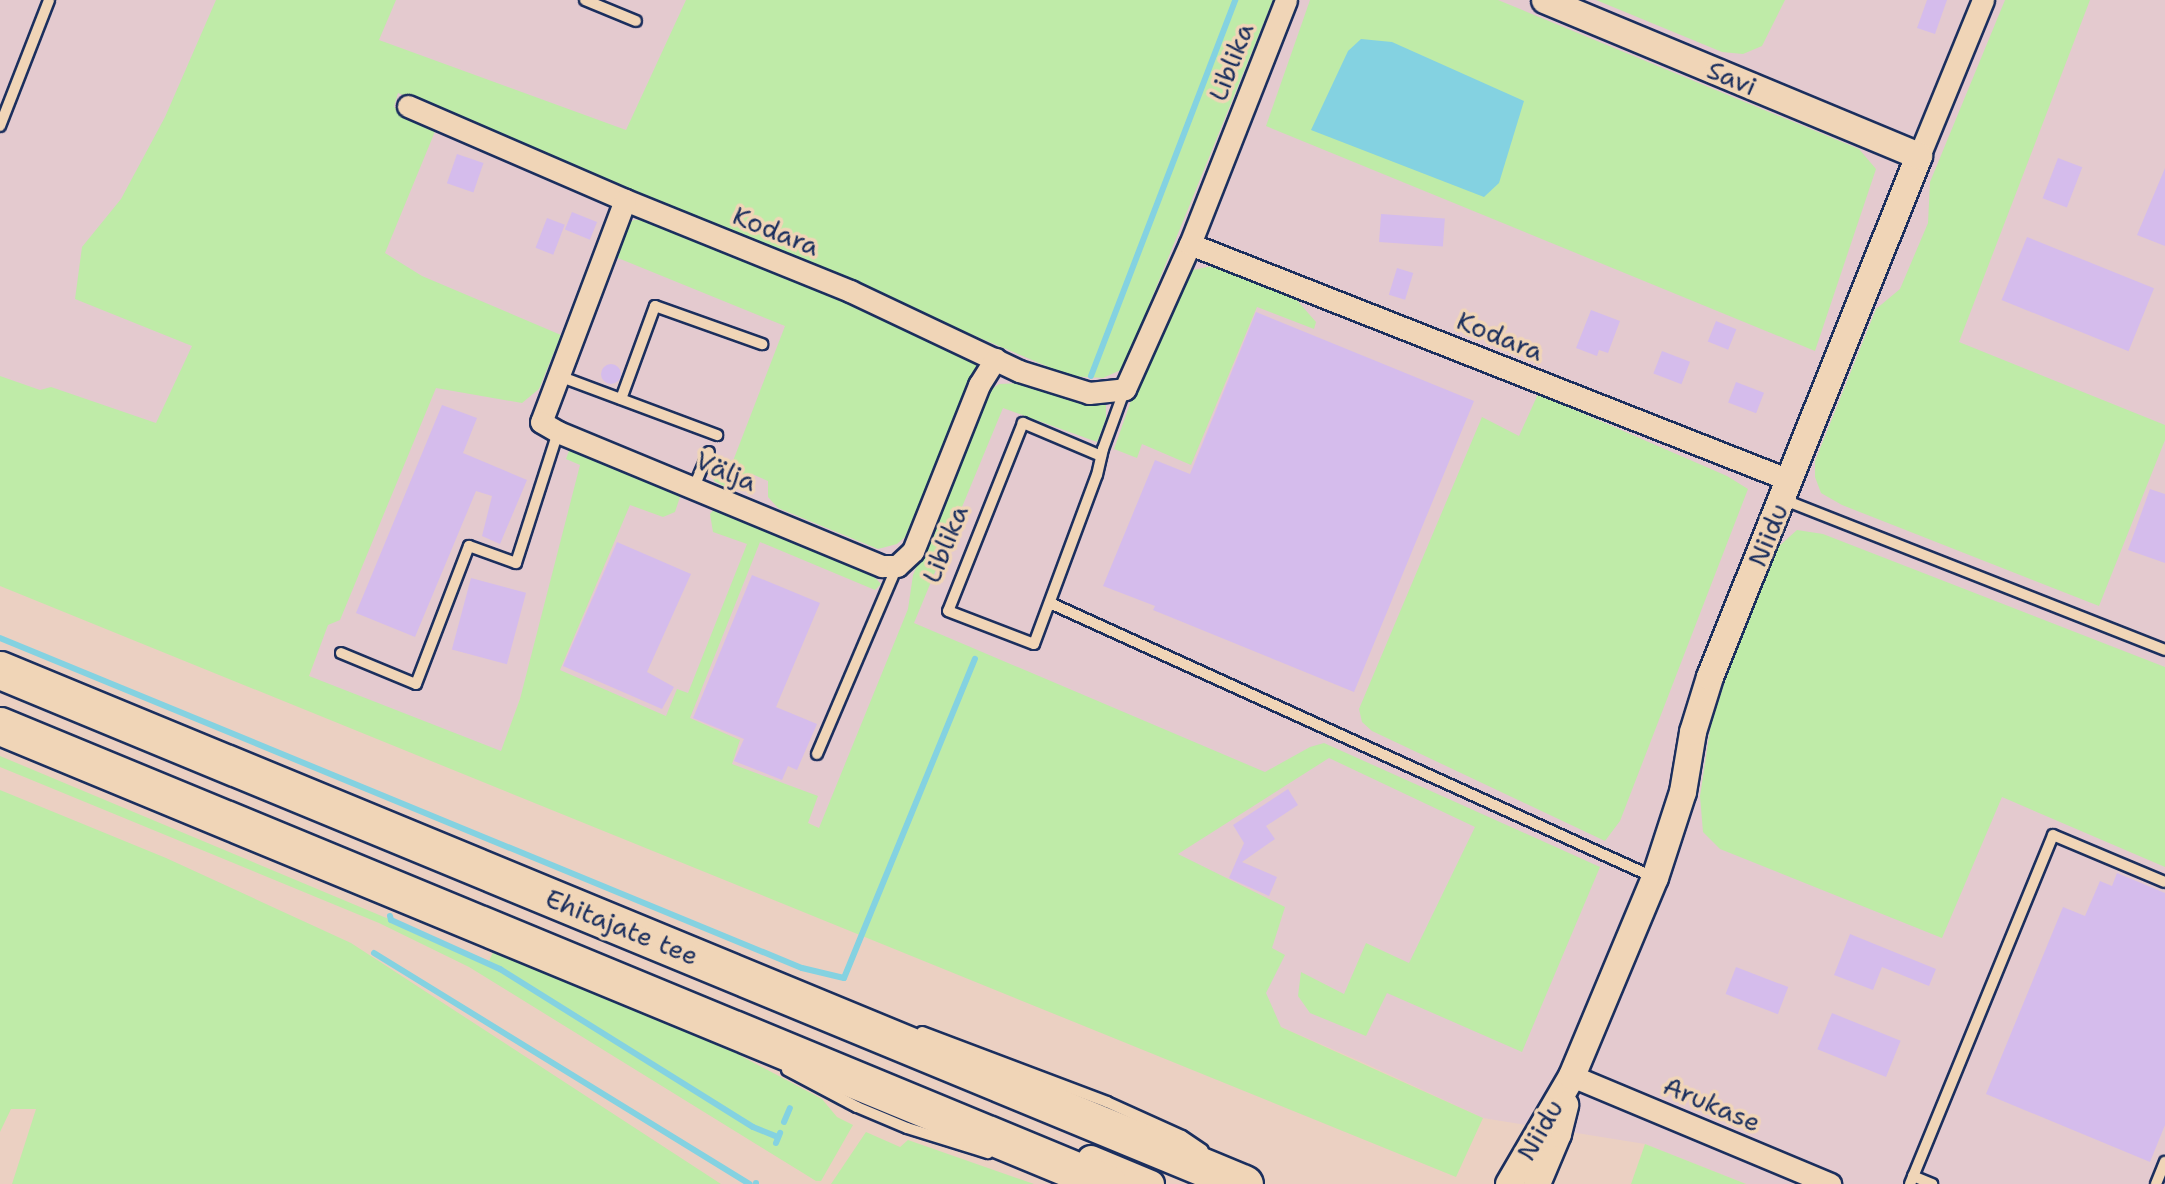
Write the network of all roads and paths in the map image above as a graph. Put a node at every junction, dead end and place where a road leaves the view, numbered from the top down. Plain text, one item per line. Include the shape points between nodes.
1 (49, 0) edge
2 (585, 0) edge
3 (1286, 0) edge
4 (1545, 0) edge
5 (1983, 0) edge
6 (636, 21) dead end
7 (408, 106) dead end
8 (0, 126) edge
9 (1919, 156) junction
10 (625, 200) junction
11 (1190, 244) junction
12 (762, 344) dead end
13 (995, 359) junction
14 (559, 376) junction
15 (1125, 389) junction
16 (621, 399) junction
17 (558, 432) junction
18 (717, 435) dead end
19 (709, 452) dead end
20 (1101, 456) junction
21 (694, 488) junction
22 (1786, 490) junction
23 (897, 566) junction
24 (1050, 603) junction
25 (2165, 650) edge
26 (341, 653) dead end
27 (0, 670) edge
28 (0, 726) edge
29 (817, 754) dead end
30 (1654, 878) junction
31 (2165, 882) edge
32 (841, 1017) junction
33 (879, 1020) dead end
34 (904, 1025) dead end
35 (725, 1026) junction
36 (769, 1057) dead end
37 (780, 1064) dead end
38 (827, 1069) junction
39 (1572, 1076) junction
40 (1558, 1134) junction
41 (997, 1157) dead end
42 (2165, 1162) edge
43 (1058, 1170) edge
44 (1912, 1180) edge
45 (1108, 1184) edge
46 (1151, 1184) edge
47 (1244, 1184) edge
48 (1251, 1184) edge
49 (1509, 1184) edge
50 (1537, 1184) edge
51 (1548, 1184) edge
52 (1830, 1184) edge
53 (1932, 1184) edge
54 (2156, 1184) edge

1 - 8 lane
2 - 6 lane
3 - 11 street, Liblika
4 - 9 street, Savi
5 - 9 street, Niidu
7 - 10 street, Kodara
9 - 22 street, Niidu
10 - 13 street, Kodara via 850,291
10 - 14 street
11 - 15 street, Liblika
11 - 22 street, Kodara
12 - 16 lane via 654,306
13 - 15 street, Kodara via 1089,393
13 - 23 street via 979,385 912,551
14 - 16 lane
14 - 17 street via 541,422
15 - 20 lane, Liblika
16 - 18 lane
17 - 21 street, Välja
17 - 26 lane via 516,563 469,546 416,684
19 - 21 lane
20 - 24 lane, Liblika
20 - 24 lane, Liblika via 1023,423 948,611 1034,644
21 - 23 street, Välja via 882,566
22 - 25 lane
22 - 30 street, Niidu via 1710,677 1693,732 1683,793
23 - 29 lane
24 - 30 lane
27 - 32 highway, Ehitajate tee
28 - 35 highway, Ehitajate tee
30 - 39 street, Niidu
31 - 44 lane via 2053,835
32 - 33 lane
32 - 47 highway, Ehitajate tee
34 - 48 lane via 1040,1074 1182,1136
35 - 36 lane
35 - 38 highway, Ehitajate tee
37 - 41 lane via 857,1107
38 - 43 highway, Ehitajate tee
38 - 46 street via 860,1066
39 - 40 street, Niidu
39 - 49 street, Niidu
39 - 52 street, Arukase
40 - 50 street, Niidu
40 - 51 street
42 - 54 lane
43 - 45 highway, Ehitajate tee
44 - 53 lane

